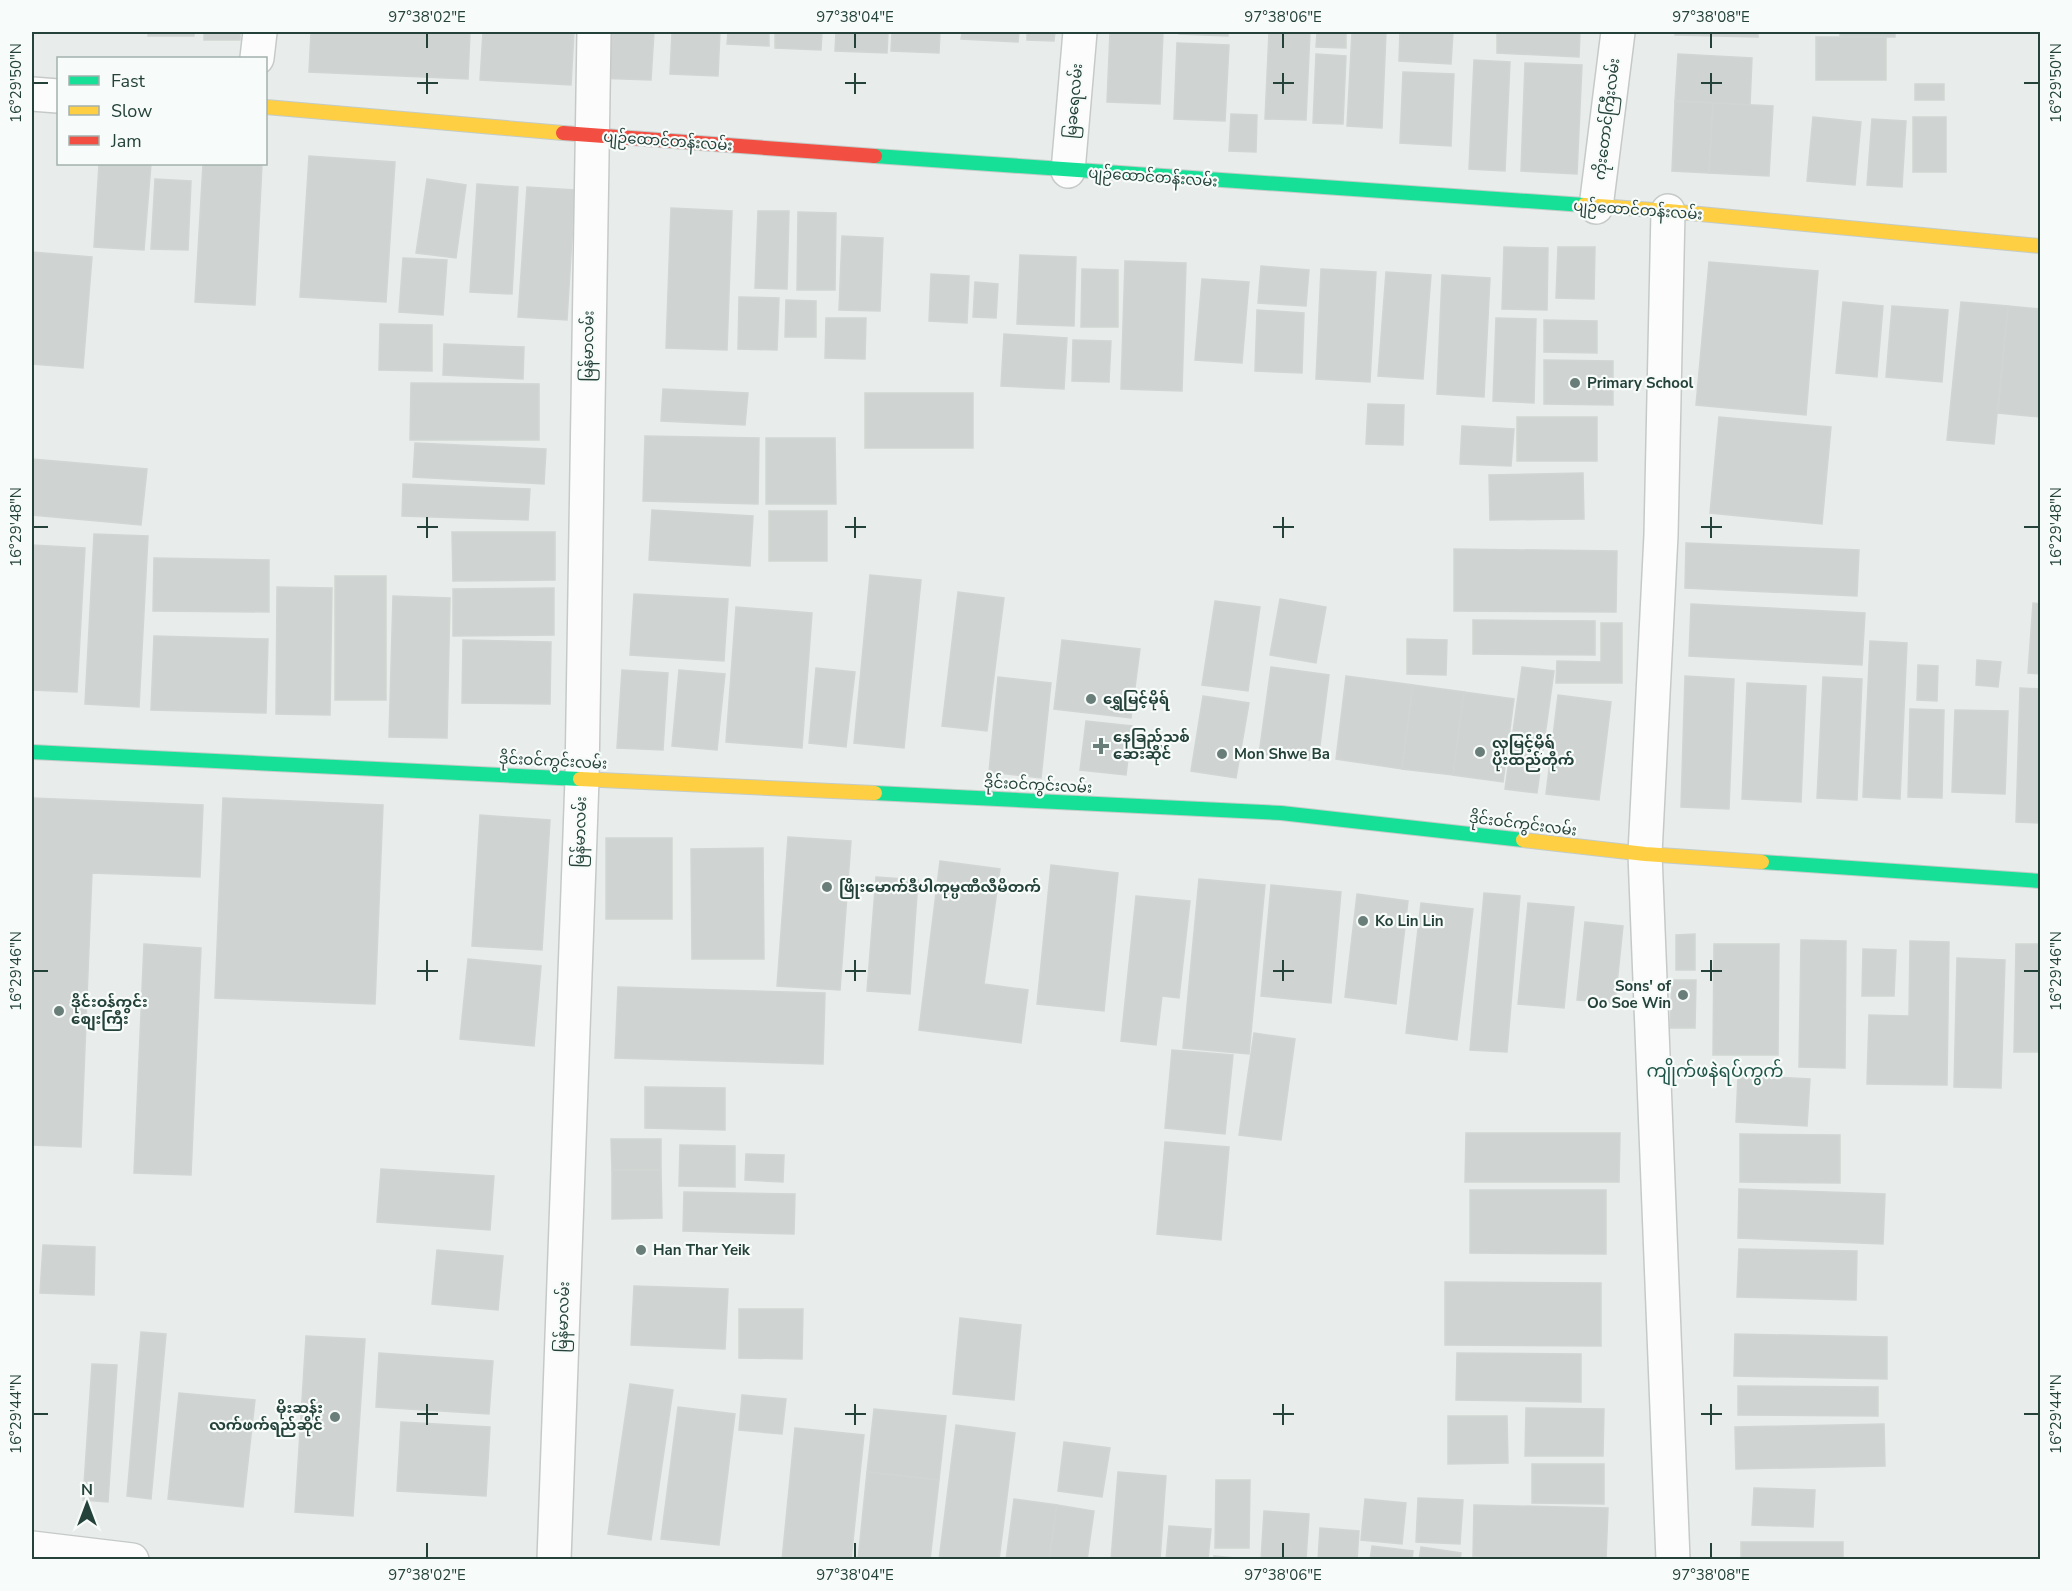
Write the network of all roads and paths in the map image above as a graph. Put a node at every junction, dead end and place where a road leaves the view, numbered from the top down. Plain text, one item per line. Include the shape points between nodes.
1 (260, 32) edge
2 (594, 32) edge
3 (1080, 32) edge
4 (1618, 32) edge
5 (257, 57) edge
6 (32, 94) edge
7 (57, 96) edge
8 (267, 107) edge
9 (591, 135) junction
10 (1068, 171) junction
11 (1596, 207) junction
12 (1668, 211) junction
13 (2040, 246) edge
14 (32, 752) edge
15 (582, 779) junction
16 (1645, 854) junction
17 (2040, 881) edge
18 (32, 1548) edge
19 (132, 1560) edge
20 (554, 1560) edge
21 (1673, 1560) edge

1 - 5 street
2 - 9 street, မြန်မာလမ်း
3 - 10 street, မြခရေလမ်း
4 - 11 street, ကိုးတောင်ကြီးလမ်း
6 - 7 street
8 - 9 street, ပျဉ်ထောင်တန်းလမ်း
9 - 10 street, ပျဉ်ထောင်တန်းလမ်း
9 - 15 street, မြန်မာလမ်း
10 - 11 street, ပျဉ်ထောင်တန်းလမ်း
11 - 12 street, ပျဉ်ထောင်တန်းလမ်း
12 - 13 street, ပျဉ်ထောင်တန်းလမ်း
12 - 16 street via 1661,535
14 - 15 street, ဒိုင်းဝင်ကွင်းလမ်း
15 - 16 street, ဒိုင်းဝင်ကွင်းလမ်း via 1281,813
15 - 20 street, မြန်မာလမ်း
16 - 17 street, ဒိုင်းဝင်ကွင်းလမ်း
16 - 21 street
18 - 19 street

